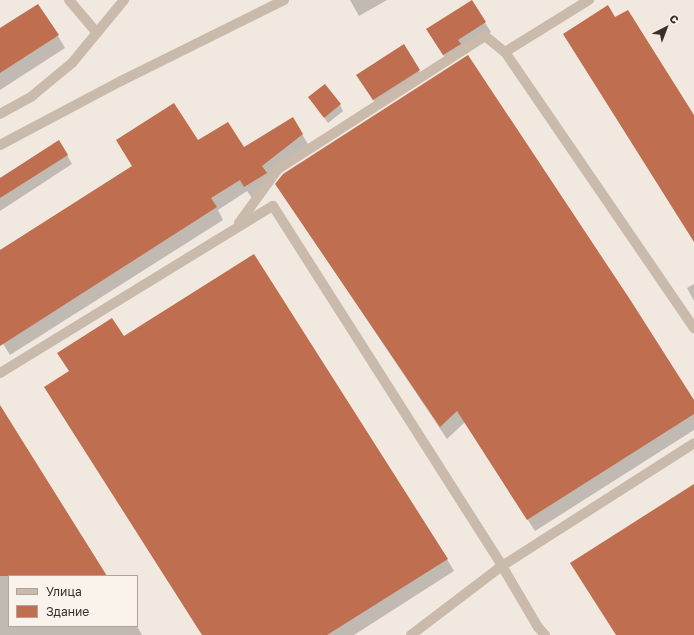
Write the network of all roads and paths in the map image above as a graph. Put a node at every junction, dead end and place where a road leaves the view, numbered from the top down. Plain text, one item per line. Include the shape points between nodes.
1 (69, 0) edge
2 (124, 0) edge
3 (284, 0) edge
4 (589, 0) edge
5 (97, 33) junction
6 (505, 52) junction
7 (0, 114) edge
8 (0, 145) edge
9 (236, 228) junction
10 (694, 328) edge
11 (0, 373) edge
12 (694, 443) edge
13 (502, 566) junction
14 (411, 635) edge
15 (545, 635) edge

1 - 5 street
2 - 5 street
3 - 8 street
4 - 6 street
5 - 7 street via 72,63 32,96
6 - 9 street via 485,36 278,169
6 - 10 street
9 - 11 street
9 - 13 street via 273,206
12 - 13 street
13 - 14 street
13 - 15 street

